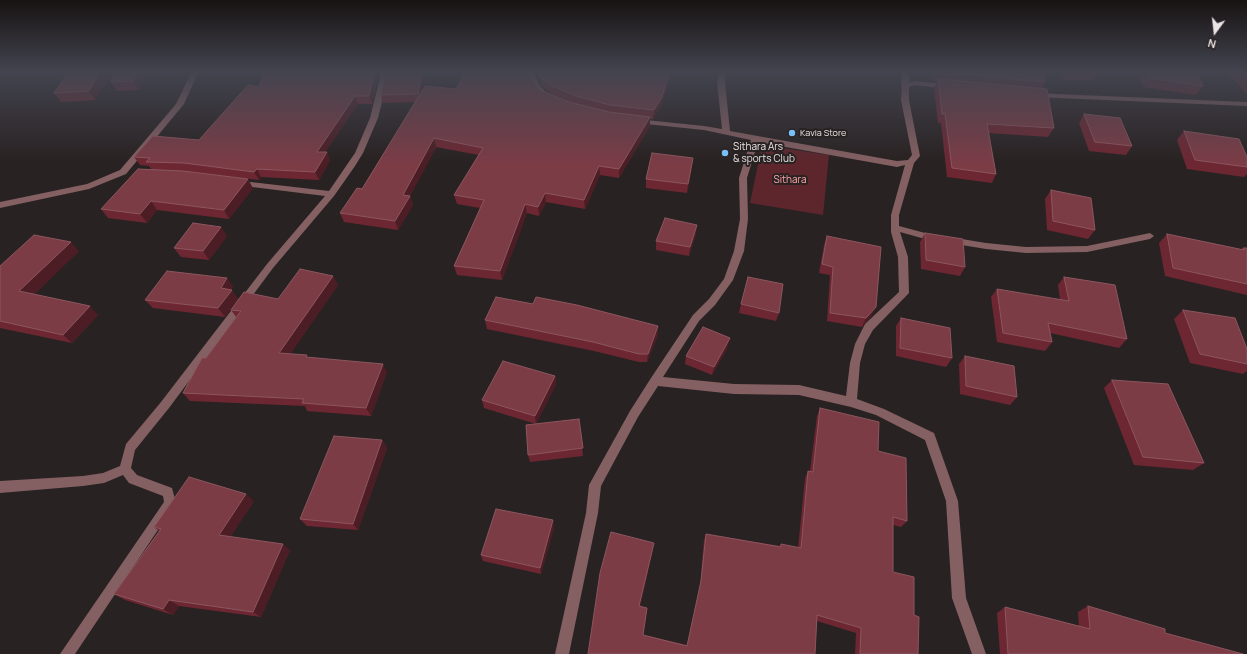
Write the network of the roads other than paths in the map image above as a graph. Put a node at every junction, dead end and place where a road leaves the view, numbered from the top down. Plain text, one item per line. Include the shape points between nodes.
1 (181, 102) edge
2 (378, 102) edge
3 (723, 102) edge
4 (905, 102) edge
5 (1192, 102) edge
6 (1247, 104) edge
7 (626, 120) edge
8 (726, 133) junction
9 (755, 139) junction
10 (910, 162) junction
11 (123, 172) junction
12 (137, 173) edge
13 (227, 182) edge
14 (331, 194) junction
15 (0, 205) edge
16 (895, 228) junction
17 (1150, 236) dead end
18 (656, 381) junction
19 (851, 402) junction
20 (125, 470) junction
21 (0, 487) edge
22 (67, 654) edge
23 (562, 654) edge
24 (979, 654) edge

1 - 11 street
2 - 14 street via 362,146
3 - 8 street
4 - 10 street via 916,156
5 - 6 street
7 - 8 street via 704,128
8 - 9 street
9 - 10 street via 898,164
9 - 18 street via 743,178 744,219 739,251 728,280 696,318
10 - 16 street via 895,215
11 - 12 street
11 - 15 street via 90,186
13 - 14 street
14 - 20 street via 270,266 130,448
16 - 17 street via 925,236 1026,250 1087,249
16 - 19 street via 904,257 904,293 869,327 860,344 855,363
18 - 19 street via 734,388 799,390
18 - 23 street via 634,414 595,485 592,513
19 - 24 street via 880,412 930,437 952,501 959,598
20 - 21 street via 83,482
20 - 22 street via 132,479 168,492 170,503

